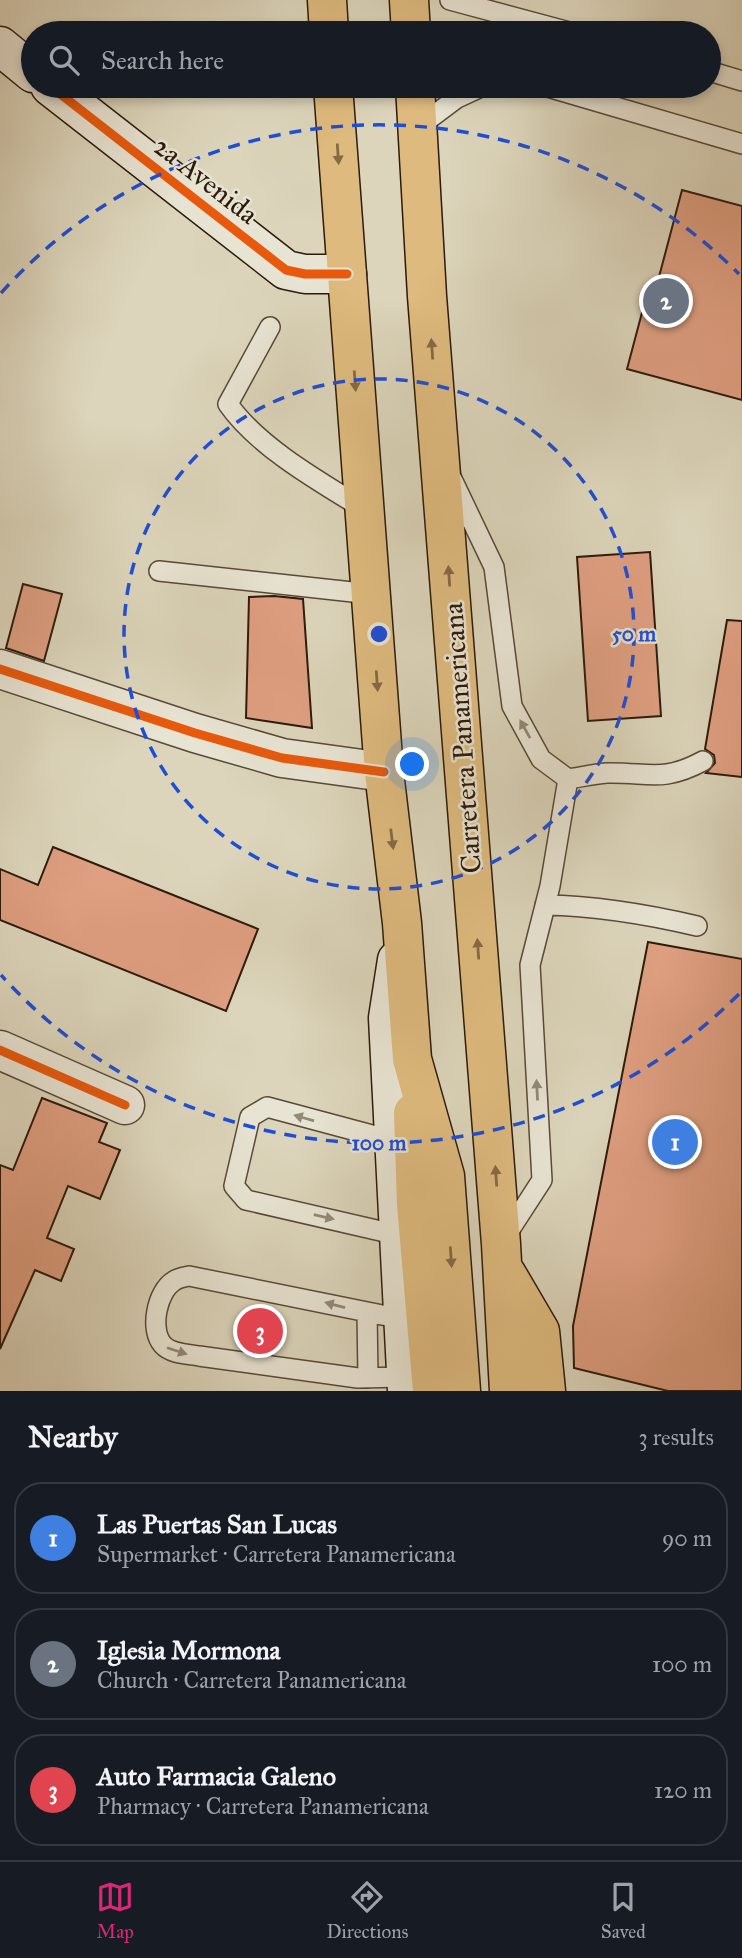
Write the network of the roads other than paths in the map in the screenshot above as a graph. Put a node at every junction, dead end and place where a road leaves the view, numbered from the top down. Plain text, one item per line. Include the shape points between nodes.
1 (327, 0) edge
2 (410, 0) edge
3 (450, 0) edge
4 (328, 21) edge
5 (411, 21) edge
6 (528, 21) edge
7 (0, 46) edge
8 (21, 63) edge
9 (721, 75) edge
10 (742, 81) edge
11 (65, 98) edge
12 (334, 98) edge
13 (416, 98) edge
14 (457, 98) edge
15 (585, 98) edge
16 (417, 128) junction
17 (742, 144) edge
18 (347, 274) junction
19 (270, 327) dead end
20 (440, 453) junction
21 (364, 509) junction
22 (159, 571) dead end
23 (371, 594) junction
24 (0, 669) edge
25 (703, 761) dead end
26 (384, 772) junction
27 (568, 779) junction
28 (547, 895) junction
29 (402, 923) junction
30 (698, 926) dead end
31 (1, 1052) edge
32 (412, 1059) junction
33 (125, 1105) dead end
34 (394, 1141) junction
35 (398, 1234) junction
36 (507, 1267) junction
37 (384, 1315) junction
38 (368, 1378) junction
39 (415, 1386) edge
40 (461, 1391) edge
41 (509, 1391) edge
42 (522, 1391) edge
43 (546, 1391) edge

1 - 4 highway
2 - 5 highway
3 - 6 lane
7 - 8 street
9 - 10 lane
11 - 18 street, 2a Avenida via 286,270
12 -> 18 highway
13 - 16 highway, Carretera Panamericana
14 - 16 lane
15 - 17 lane
20 -> 16 highway, Carretera Panamericana
18 -> 21 highway
19 - 21 lane via 228,404 241,423
27 -> 20 lane via 541,759 512,706 494,567
36 -> 20 highway, Carretera Panamericana
21 - 23 highway
22 - 23 lane
23 -> 26 highway
24 - 26 street via 282,758
25 - 27 lane via 656,777 606,773
26 -> 29 highway
27 - 28 lane
28 - 30 lane
36 -> 28 lane via 542,1180 530,965
29 - 32 highway
29 - 34 street via 388,1018
31 - 33 street
32 - 39 highway
32 -> 40 highway via 445,1176
34 - 35 street
34 -> 35 lane via 267,1107 250,1117 234,1186 246,1200
35 - 37 street
36 - 41 highway, Carretera Panamericana
36 - 42 highway
36 - 43 highway via 540,1331
37 - 38 lane
37 -> 38 lane via 189,1276 163,1290 157,1312 157,1335 164,1346 176,1352
37 - 39 street
38 - 39 lane

